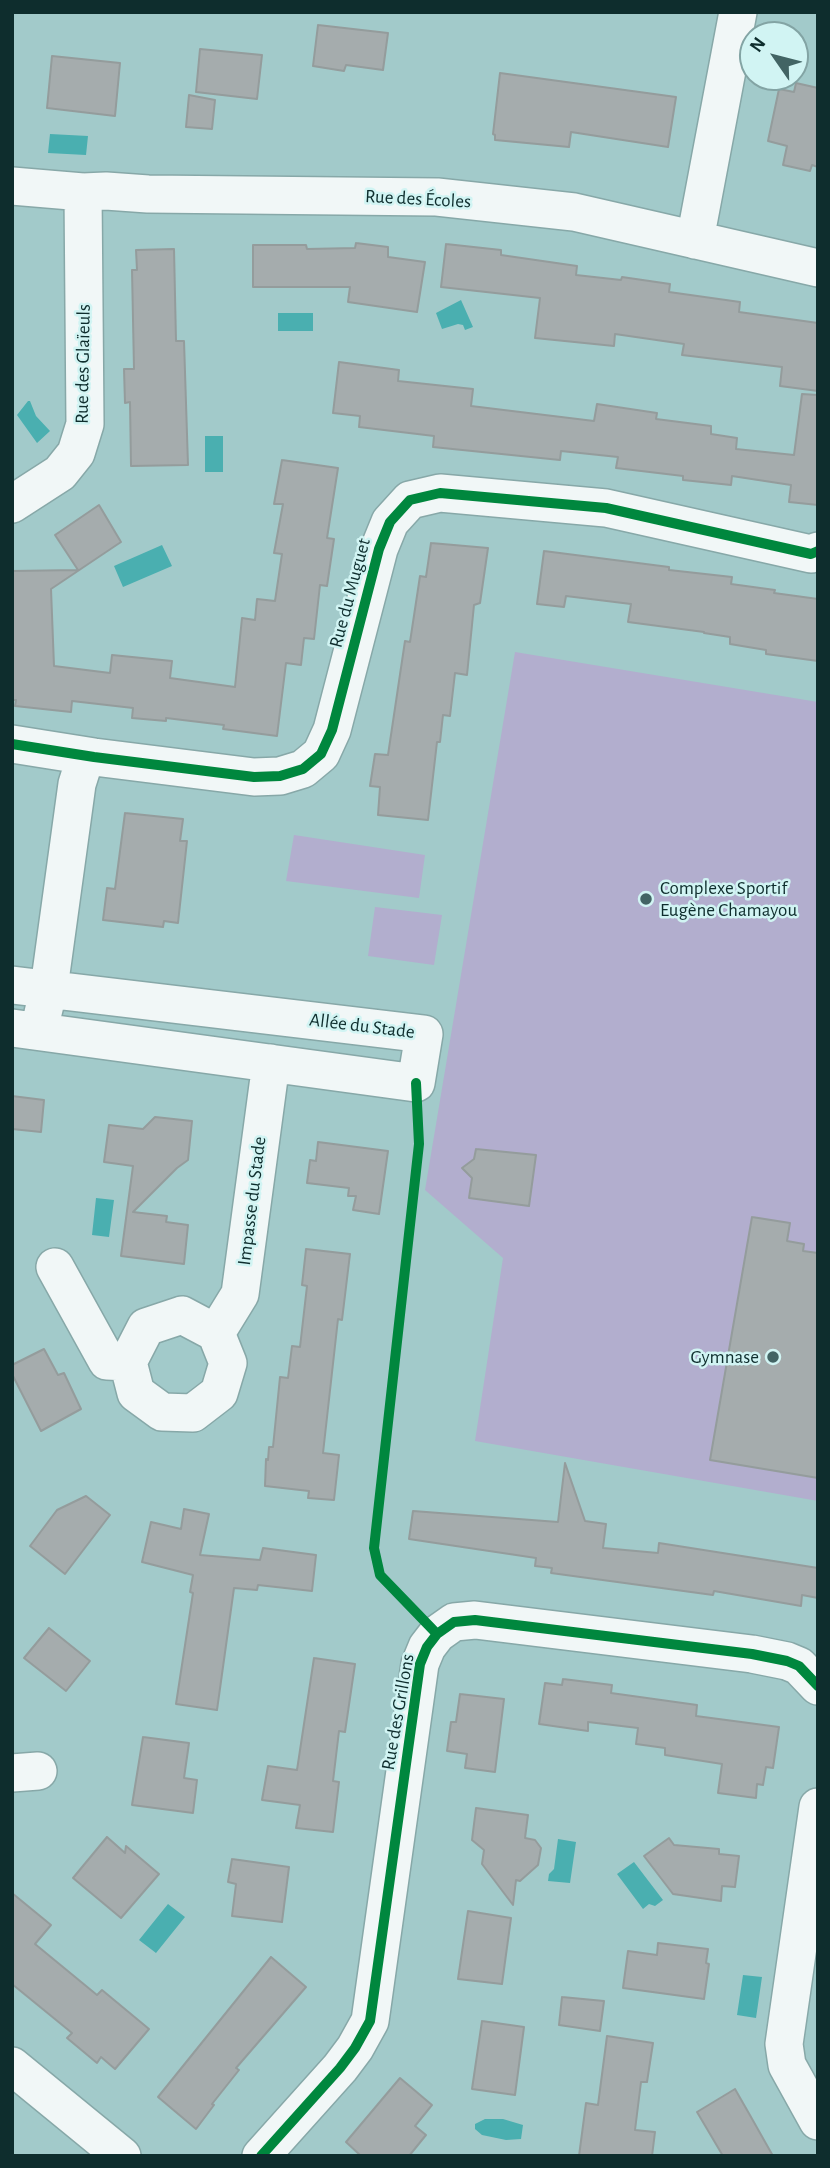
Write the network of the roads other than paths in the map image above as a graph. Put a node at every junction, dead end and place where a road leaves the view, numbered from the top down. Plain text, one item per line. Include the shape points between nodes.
1 (738, 12) edge
2 (12, 186) edge
3 (83, 192) junction
4 (695, 240) junction
5 (818, 268) edge
6 (12, 504) edge
7 (818, 551) edge
8 (12, 744) edge
9 (93, 757) junction
10 (12, 985) edge
11 (48, 988) junction
12 (26, 1030) edge
13 (271, 1063) junction
14 (55, 1267) dead end
15 (216, 1333) junction
16 (128, 1362) junction
17 (818, 1686) edge
18 (818, 1807) edge
19 (12, 2066) edge
20 (818, 2121) edge
21 (122, 2156) edge
22 (261, 2156) edge

1 - 4 street
2 - 3 street, Rue des Écoles
3 - 4 street, Rue des Écoles via 438,197 574,212
3 - 6 street, Rue des Glaïeuls via 85,424 76,453 60,473
4 - 5 street, Rue des Écoles
7 - 9 street, Rue du Muguet via 811,554 606,508 440,493 410,500 390,522 379,549 332,730 321,754 303,769 254,777
8 - 9 street
9 - 11 street via 83,765 77,784
10 - 11 street, Allée du Stade
11 - 12 street
11 - 13 street, Allée du Stade via 424,1034 416,1083
12 - 13 street, Allée du Stade
13 - 15 street, Impasse du Stade via 240,1294
14 - 16 street via 107,1361
15 - 16 street via 182,1315 146,1327
15 - 16 street via 228,1363 219,1393 194,1413 162,1412 136,1393
17 - 22 street, Rue des Grillons via 799,1666 752,1654 475,1620 454,1622 436,1634 420,1664 370,2021 340,2068
18 - 20 street via 783,2044 787,2065
19 - 21 street

